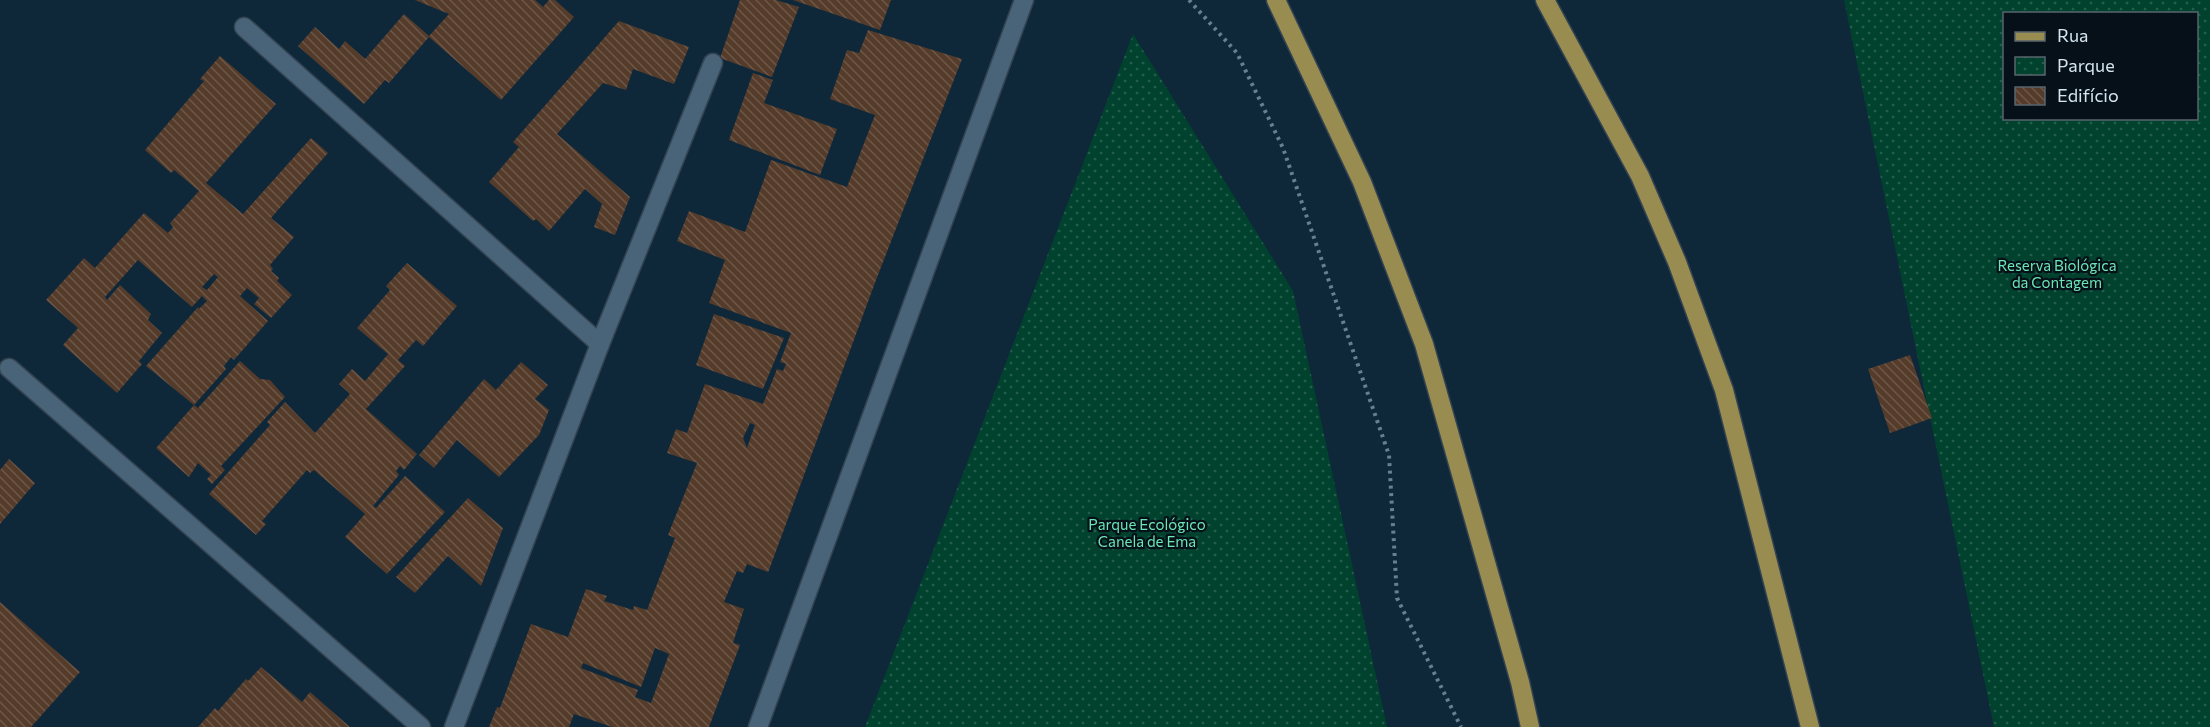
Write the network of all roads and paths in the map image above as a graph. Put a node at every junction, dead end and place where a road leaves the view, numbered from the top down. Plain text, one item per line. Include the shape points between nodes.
1 (1189, 0) edge
2 (1276, 0) edge
3 (1545, 0) edge
4 (1024, 1) edge
5 (244, 27) dead end
6 (712, 63) dead end
7 (600, 344) junction
8 (9, 368) dead end
9 (421, 727) edge
10 (454, 727) edge
11 (759, 727) edge
12 (1461, 727) edge
13 (1530, 727) edge
14 (1810, 727) edge

1 - 12 path via 1237,53 1283,148 1389,455 1397,598
2 - 13 main road via 1362,182 1424,344 1521,682
3 - 14 main road via 1640,176 1677,262 1724,390
4 - 11 street
5 - 7 street
6 - 7 street
7 - 10 street
8 - 9 street

